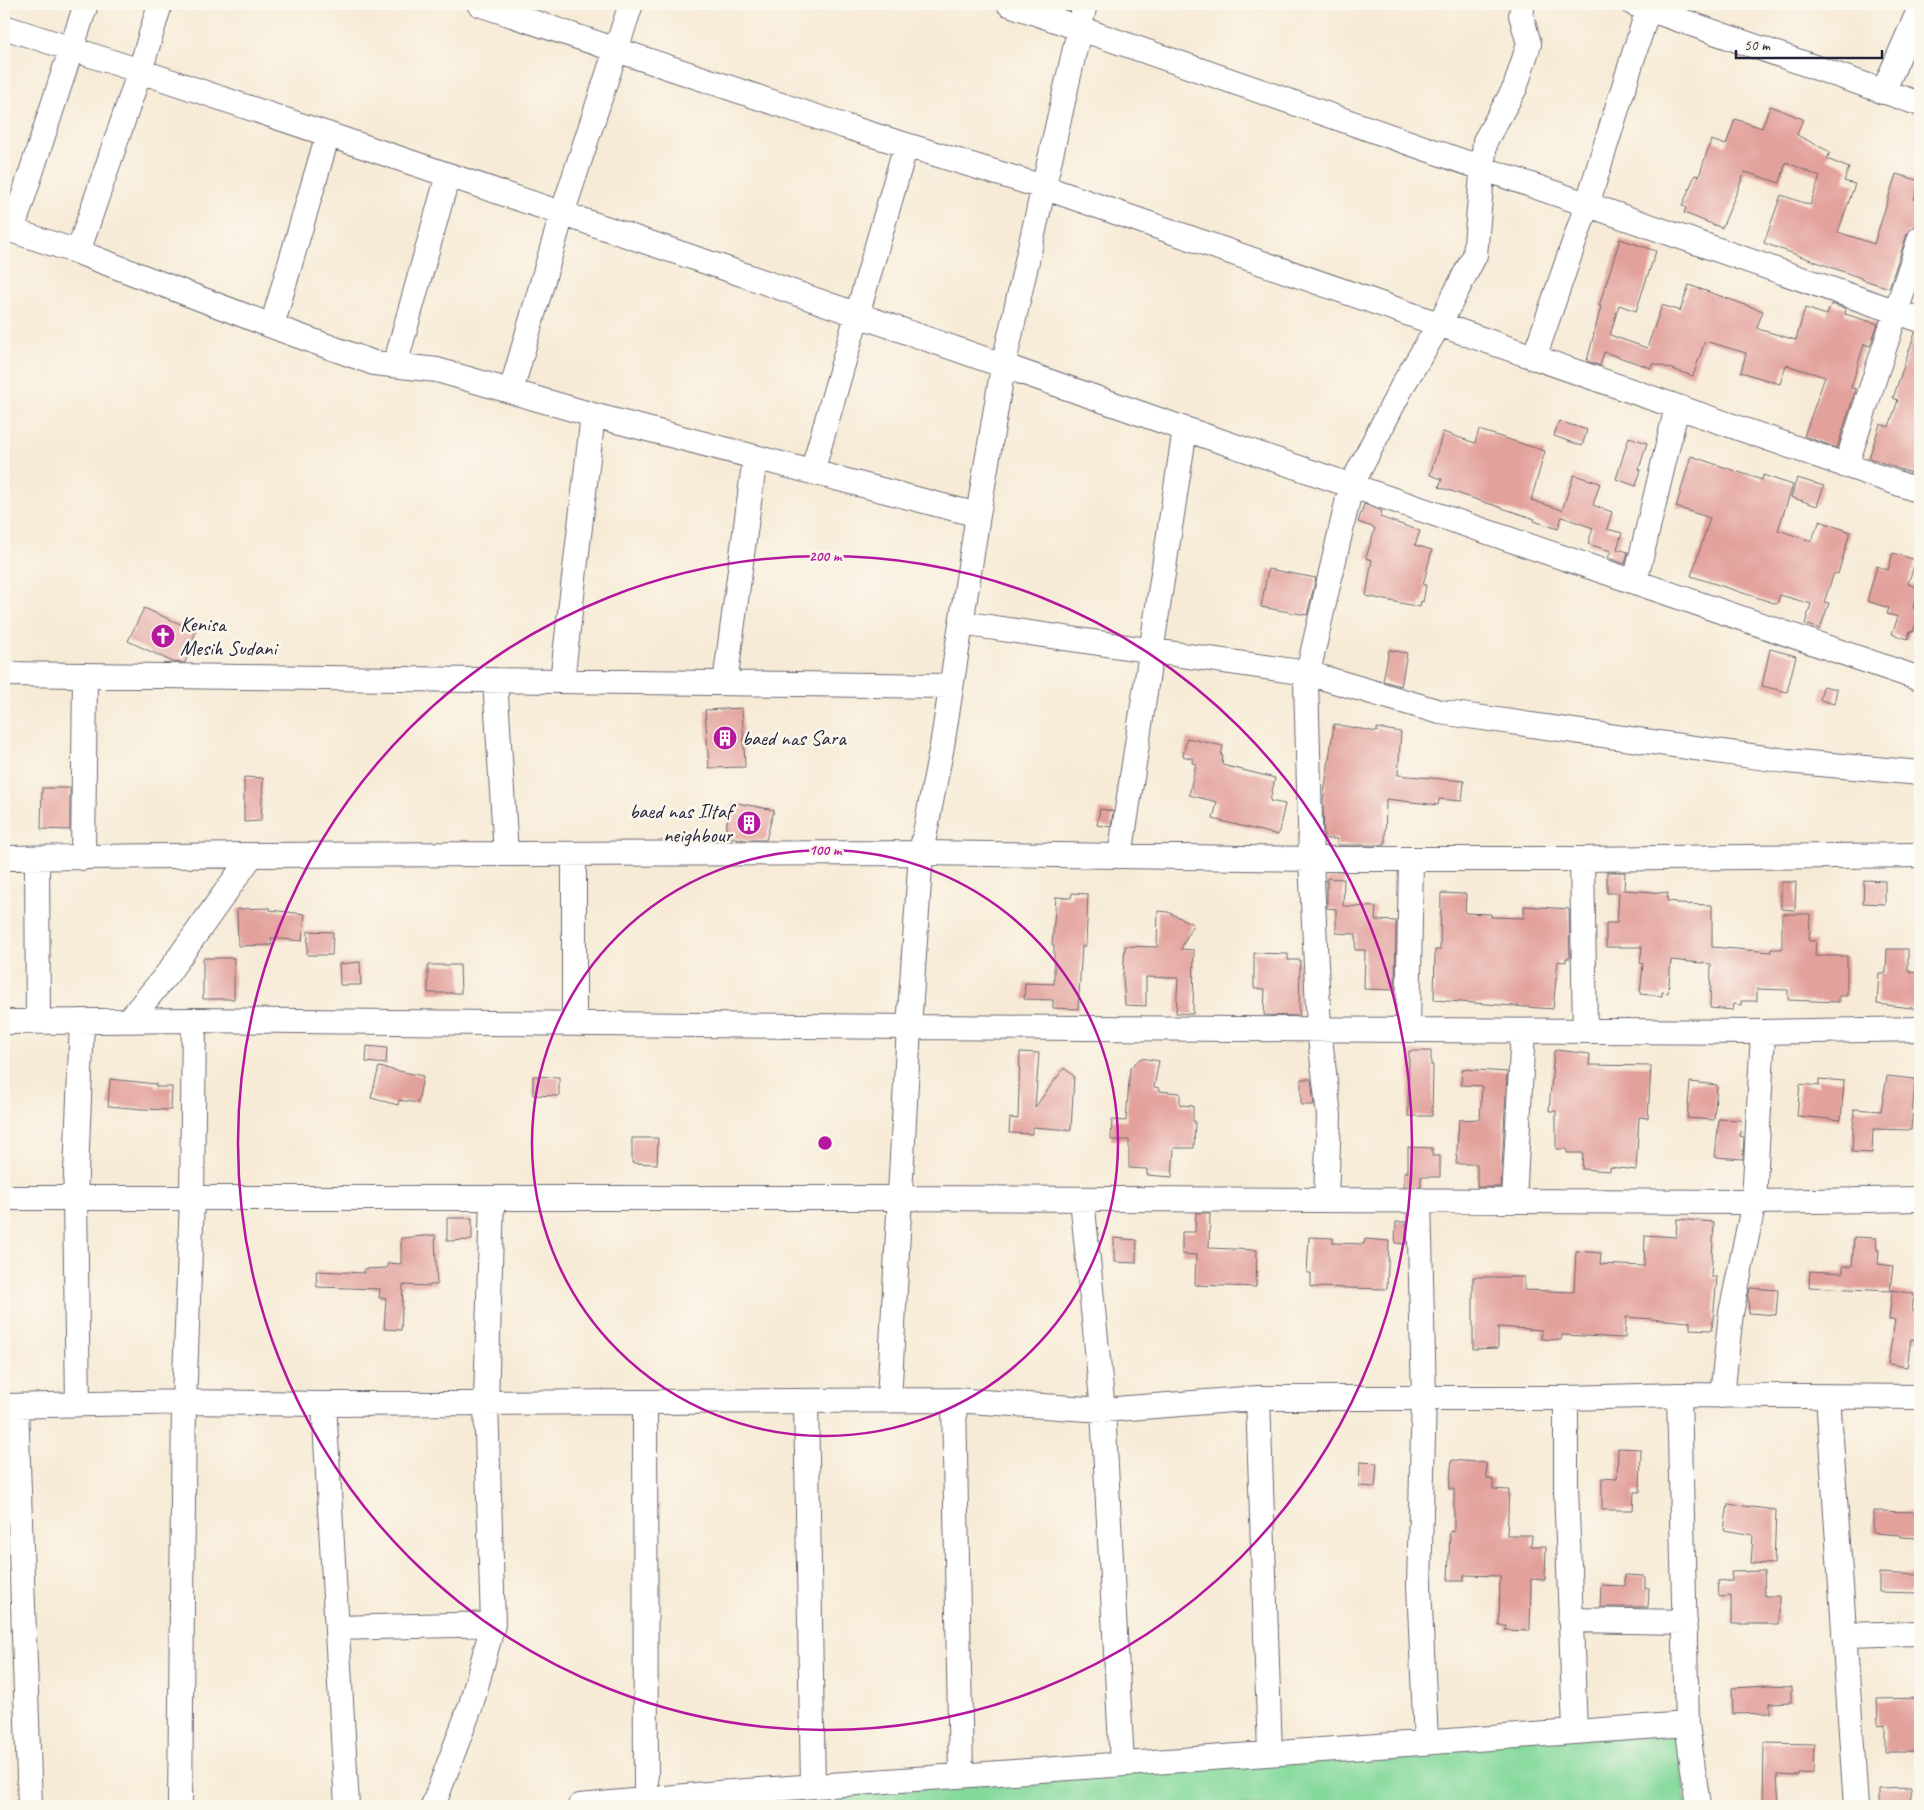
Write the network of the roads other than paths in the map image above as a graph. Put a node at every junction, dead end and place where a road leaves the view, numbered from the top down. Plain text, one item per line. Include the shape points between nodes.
1 (86, 4) edge
2 (160, 4) edge
3 (479, 4) edge
4 (631, 4) edge
5 (1009, 4) edge
6 (1085, 4) edge
7 (1523, 4) edge
8 (1640, 6) edge
9 (1920, 8) edge
10 (4, 27) edge
11 (1079, 29) junction
12 (615, 48) junction
13 (72, 50) junction
14 (140, 70) junction
15 (1884, 92) junction
16 (1920, 104) edge
17 (328, 134) junction
18 (906, 145) junction
19 (1482, 169) junction
20 (448, 175) junction
21 (1043, 187) junction
22 (1587, 205) junction
23 (562, 214) junction
24 (8, 230) edge
25 (1920, 238) edge
26 (78, 252) junction
27 (1896, 311) junction
28 (856, 315) junction
29 (1920, 320) edge
30 (1439, 325) junction
31 (272, 326) junction
32 (1534, 358) junction
33 (395, 365) junction
34 (1003, 367) junction
35 (511, 391) junction
36 (1677, 407) junction
37 (593, 415) junction
38 (1185, 429) junction
39 (755, 457) junction
40 (1846, 466) junction
41 (812, 472) junction
42 (1351, 486) junction
43 (1920, 492) edge
44 (978, 515) junction
45 (1635, 582) junction
46 (961, 623) junction
47 (1152, 650) junction
48 (1308, 673) junction
49 (4, 674) edge
50 (85, 675) junction
51 (1920, 679) edge
52 (496, 680) junction
53 (562, 681) junction
54 (725, 683) junction
55 (951, 686) junction
56 (1920, 773) edge
57 (506, 854) junction
58 (574, 854) junction
59 (921, 854) junction
60 (252, 855) junction
61 (1920, 855) edge
62 (1120, 856) junction
63 (4, 858) edge
64 (82, 858) junction
65 (37, 859) junction
66 (1311, 859) junction
67 (1411, 859) junction
68 (1582, 859) junction
69 (130, 1019) junction
70 (194, 1020) junction
71 (82, 1021) junction
72 (4, 1022) edge
73 (38, 1022) junction
74 (574, 1024) junction
75 (909, 1027) junction
76 (1920, 1029) edge
77 (1319, 1030) junction
78 (1408, 1030) junction
79 (1523, 1031) junction
80 (1585, 1031) junction
81 (1763, 1032) junction
82 (4, 1198) edge
83 (492, 1198) junction
84 (900, 1198) junction
85 (75, 1199) junction
86 (192, 1199) junction
87 (1082, 1199) junction
88 (1920, 1199) edge
89 (1326, 1200) junction
90 (1419, 1200) junction
91 (1514, 1201) junction
92 (1754, 1202) junction
93 (1678, 1395) junction
94 (1722, 1396) junction
95 (1828, 1396) junction
96 (1424, 1397) junction
97 (1920, 1397) edge
98 (1258, 1398) junction
99 (1566, 1398) junction
100 (954, 1400) junction
101 (806, 1401) junction
102 (889, 1401) junction
103 (184, 1402) junction
104 (646, 1402) junction
105 (486, 1403) junction
106 (78, 1404) junction
107 (324, 1404) junction
108 (10, 1406) edge
109 (1103, 1410) junction
110 (1570, 1620) junction
111 (1684, 1622) junction
112 (493, 1624) junction
113 (337, 1628) junction
114 (1920, 1633) edge
115 (1844, 1635) junction
116 (1687, 1724) junction
117 (1575, 1732) junction
118 (1426, 1742) junction
119 (1270, 1754) junction
120 (1122, 1764) junction
121 (961, 1775) junction
122 (813, 1786) junction
123 (718, 1799) edge
124 (646, 1800) junction
125 (30, 1806) edge
126 (180, 1806) edge
127 (347, 1806) edge
128 (433, 1806) edge
129 (580, 1806) edge
130 (1698, 1806) edge
131 (1856, 1806) edge

1 - 13 street
2 - 14 street
3 - 12 street
4 - 12 street
5 - 11 street
6 - 11 street
7 - 19 street via 1521,15 1529,44 1515,88 1485,141
8 - 15 street
8 - 22 street
9 - 15 street
10 - 13 street
11 - 19 street
11 - 21 street
12 - 18 street
12 - 23 street
13 - 14 street
13 - 24 street
14 - 17 street
14 - 26 street
15 - 16 street
17 - 20 street
17 - 31 street
18 - 21 street
18 - 28 street
19 - 22 street
19 - 30 street via 1475,255
20 - 23 street
20 - 33 street
21 - 30 street
21 - 34 street
22 - 27 street
22 - 32 street
23 - 28 street
23 - 35 street
24 - 26 street
25 - 27 street
26 - 31 street
27 - 29 street
27 - 40 street
28 - 34 street
28 - 41 street
30 - 32 street
30 - 42 street via 1404,383
31 - 33 street via 374,363
32 - 36 street
33 - 35 street via 437,370
34 - 38 street
34 - 44 street
35 - 37 street
36 - 40 street
36 - 45 street
37 - 39 street
37 - 53 street
38 - 42 street
38 - 47 street
39 - 41 street
39 - 54 street
40 - 43 street
41 - 44 street
42 - 45 street
42 - 48 street
44 - 46 street
45 - 51 street
46 - 47 street
46 - 55 street
47 - 48 street
47 - 62 street
48 - 56 street via 1440,712 1787,760
48 - 66 street
49 - 50 street
50 - 52 street
50 - 64 street
52 - 53 street
52 - 57 street
53 - 54 street
54 - 55 street
55 - 59 street
57 - 58 street
57 - 60 street
58 - 59 street
58 - 74 street
59 - 62 street
59 - 75 street
60 - 64 street
60 - 69 street via 168,973
61 - 68 street
62 - 66 street
63 - 65 street
64 - 65 street
65 - 73 street
66 - 67 street
66 - 77 street
67 - 68 street
67 - 78 street
68 - 80 street
69 - 70 street
69 - 71 street
70 - 74 street
70 - 86 street
71 - 73 street
71 - 85 street
72 - 73 street
74 - 75 street
75 - 77 street
75 - 84 street
76 - 81 street
77 - 78 street
77 - 89 street via 1329,1116
78 - 79 street
79 - 80 street
79 - 91 street
80 - 81 street
81 - 92 street
82 - 85 street
83 - 84 street
83 - 86 street
83 - 105 street
84 - 87 street
84 - 102 street
85 - 86 street
85 - 106 street
86 - 103 street
87 - 89 street
87 - 109 street
88 - 92 street
89 - 90 street
90 - 91 street
90 - 96 street
91 - 92 street
92 - 94 street via 1731,1313
93 - 94 street
93 - 99 street
93 - 111 street
94 - 95 street
95 - 97 street
95 - 115 street
96 - 98 street
96 - 99 street
96 - 118 street via 1419,1585
98 - 109 street
98 - 119 street
99 - 110 street
100 - 102 street
100 - 109 street
100 - 121 street
101 - 102 street
101 - 104 street
101 - 122 street
103 - 106 street
103 - 107 street
103 - 126 street
104 - 105 street
104 - 124 street
105 - 107 street
105 - 112 street
106 - 108 street
107 - 113 street
108 - 125 street
109 - 120 street
110 - 111 street
110 - 117 street
111 - 116 street
112 - 113 street
112 - 128 street via 471,1705
113 - 127 street
114 - 115 street
115 - 131 street
116 - 117 street
116 - 130 street
117 - 118 street
118 - 119 street
119 - 120 street
120 - 121 street
121 - 122 street
122 - 123 street
123 - 124 street
124 - 129 street

